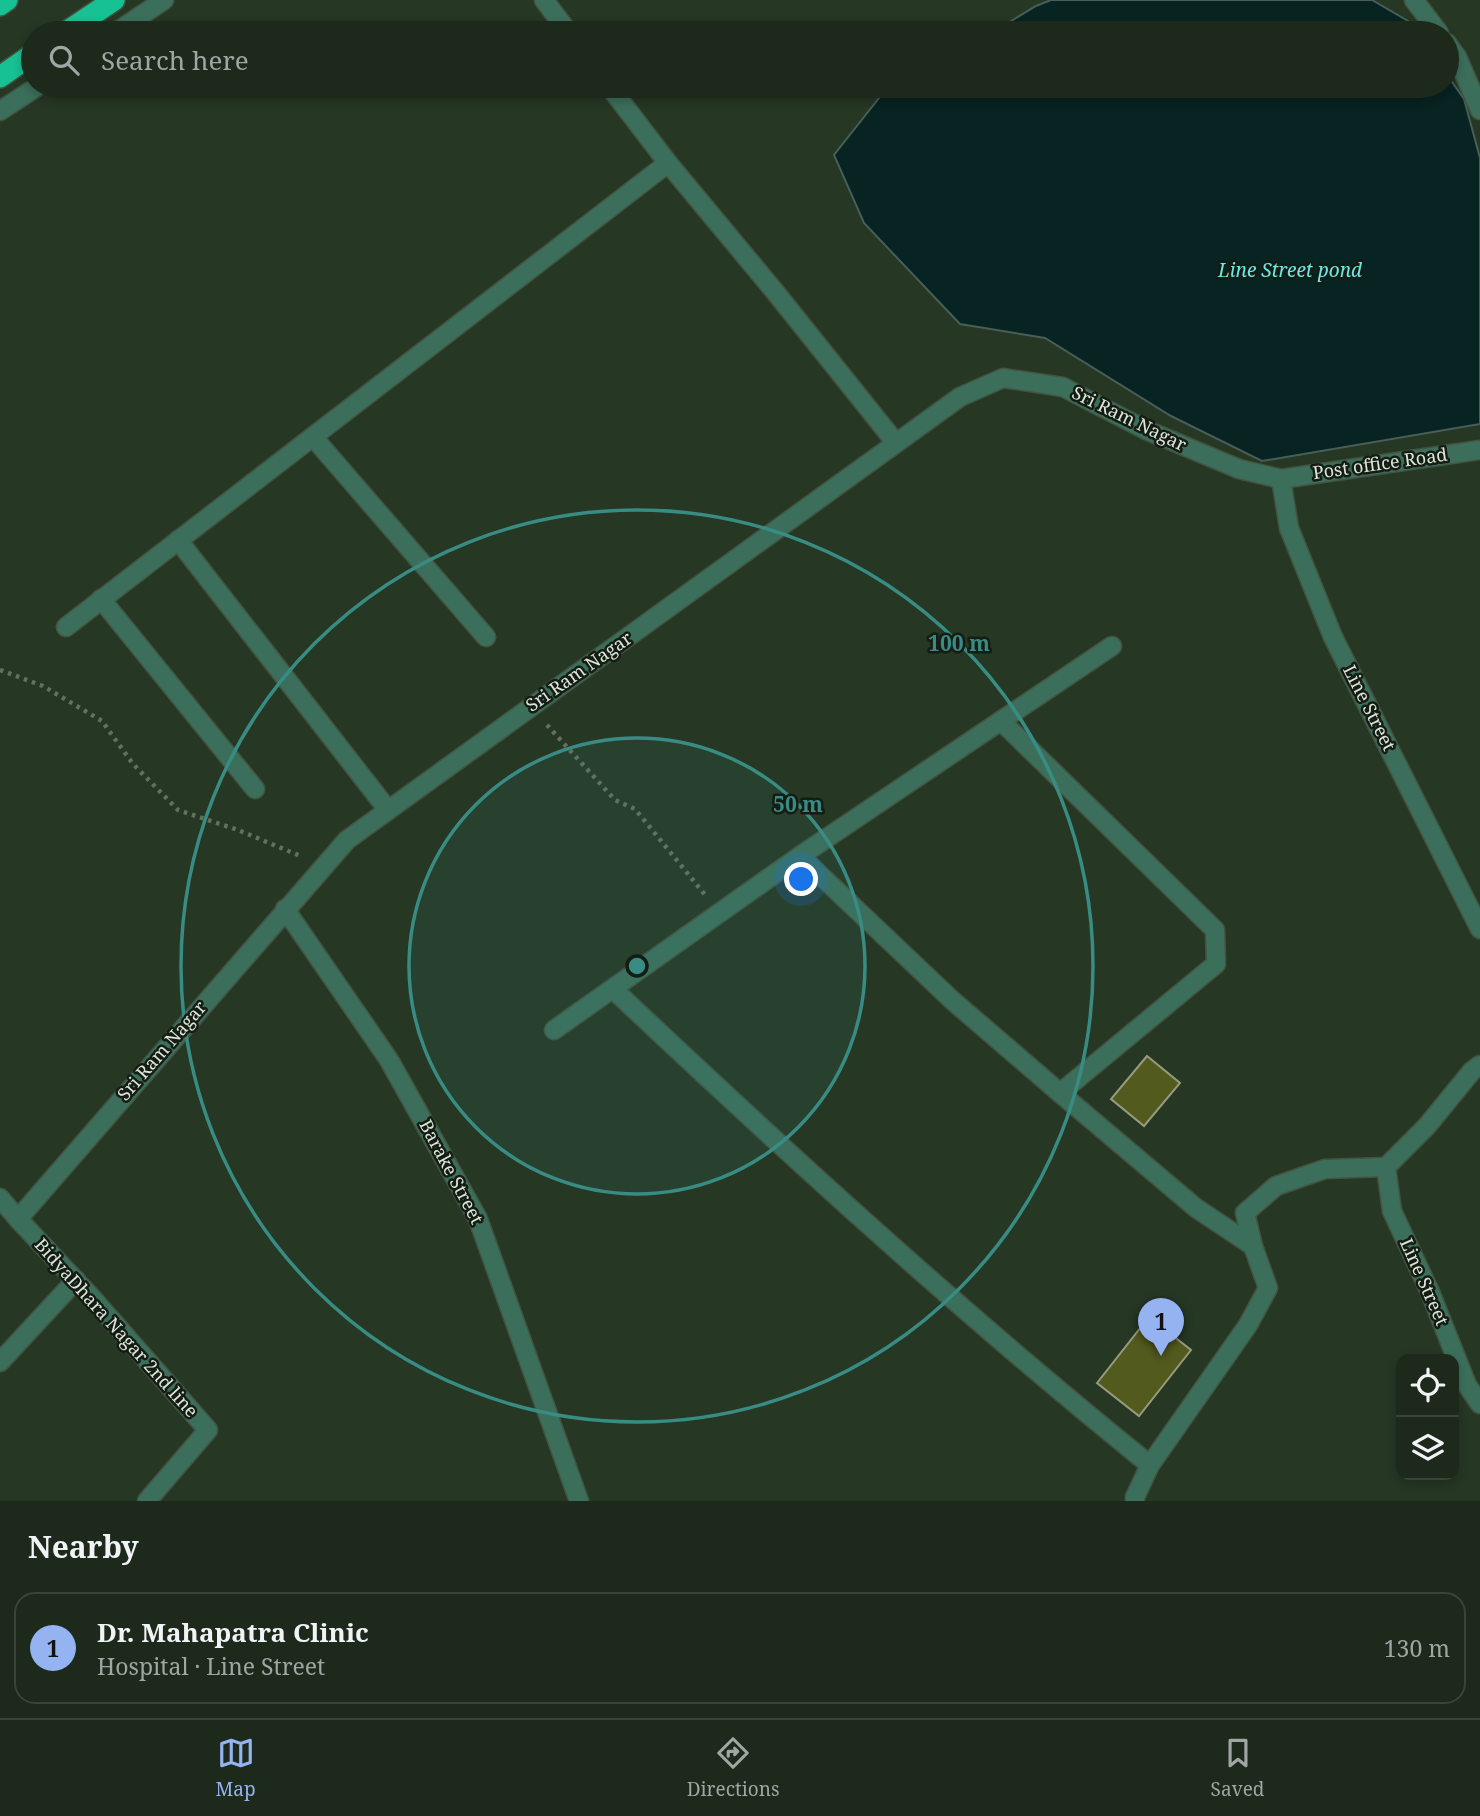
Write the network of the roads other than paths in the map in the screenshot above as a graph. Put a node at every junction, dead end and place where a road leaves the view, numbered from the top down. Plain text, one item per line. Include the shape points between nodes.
1 (7, 0) edge
2 (114, 0) edge
3 (164, 0) edge
4 (544, 0) edge
5 (1414, 0) edge
6 (0, 5) edge
7 (83, 21) edge
8 (133, 21) edge
9 (560, 21) edge
10 (1430, 21) edge
11 (21, 62) edge
12 (1459, 62) edge
13 (0, 77) edge
14 (21, 97) edge
15 (618, 98) edge
16 (1480, 110) edge
17 (0, 111) edge
18 (668, 163) junction
19 (313, 437) junction
20 (895, 443) junction
21 (1480, 450) edge
22 (1281, 479) junction
23 (178, 540) junction
24 (102, 599) junction
25 (66, 627) dead end
26 (486, 637) dead end
27 (1112, 646) dead end
28 (1001, 721) junction
29 (255, 789) dead end
30 (388, 810) junction
31 (800, 856) junction
32 (285, 909) junction
33 (1480, 929) edge
34 (614, 990) junction
35 (554, 1030) dead end
36 (1480, 1065) edge
37 (1060, 1093) junction
38 (1386, 1167) junction
39 (0, 1198) edge
40 (18, 1219) junction
41 (1253, 1246) junction
42 (76, 1280) junction
43 (0, 1362) edge
44 (1480, 1404) edge
45 (1150, 1465) junction
46 (147, 1501) edge
47 (579, 1501) edge
48 (1135, 1501) edge

1 - 6 highway
2 - 7 highway
3 - 8 street
4 - 9 street
5 - 10 street
11 - 13 highway
12 - 16 street
14 - 17 street
15 - 18 street
18 - 19 street
18 - 20 street
19 - 23 street
19 - 26 street
20 - 22 street, Sri Ram Nagar via 960,397 1003,378 1063,387 1146,430 1240,469
20 - 30 street, Sri Ram Nagar
21 - 22 street, Post office Road
22 - 33 street, Line Street via 1289,528 1333,637
23 - 24 street
23 - 30 street
24 - 25 street
24 - 29 street
27 - 28 street
28 - 31 street
28 - 37 street via 1215,930 1216,964
30 - 32 street, Sri Ram Nagar via 347,840
31 - 34 street
31 - 37 street via 953,1001
32 - 40 street, Sri Ram Nagar
32 - 47 street, Barake Street via 389,1060 478,1219
34 - 35 street
34 - 45 street via 971,1318
36 - 38 street
37 - 41 street via 1196,1208
38 - 41 street via 1325,1169 1276,1186 1245,1213
38 - 44 street, Line Street via 1392,1211 1467,1385
39 - 40 street
40 - 42 street, BidyaDhara Nagar 2nd line
41 - 45 street via 1268,1288 1248,1325
42 - 43 street
42 - 46 street, BidyaDhara Nagar 2nd line via 208,1430
45 - 48 street

